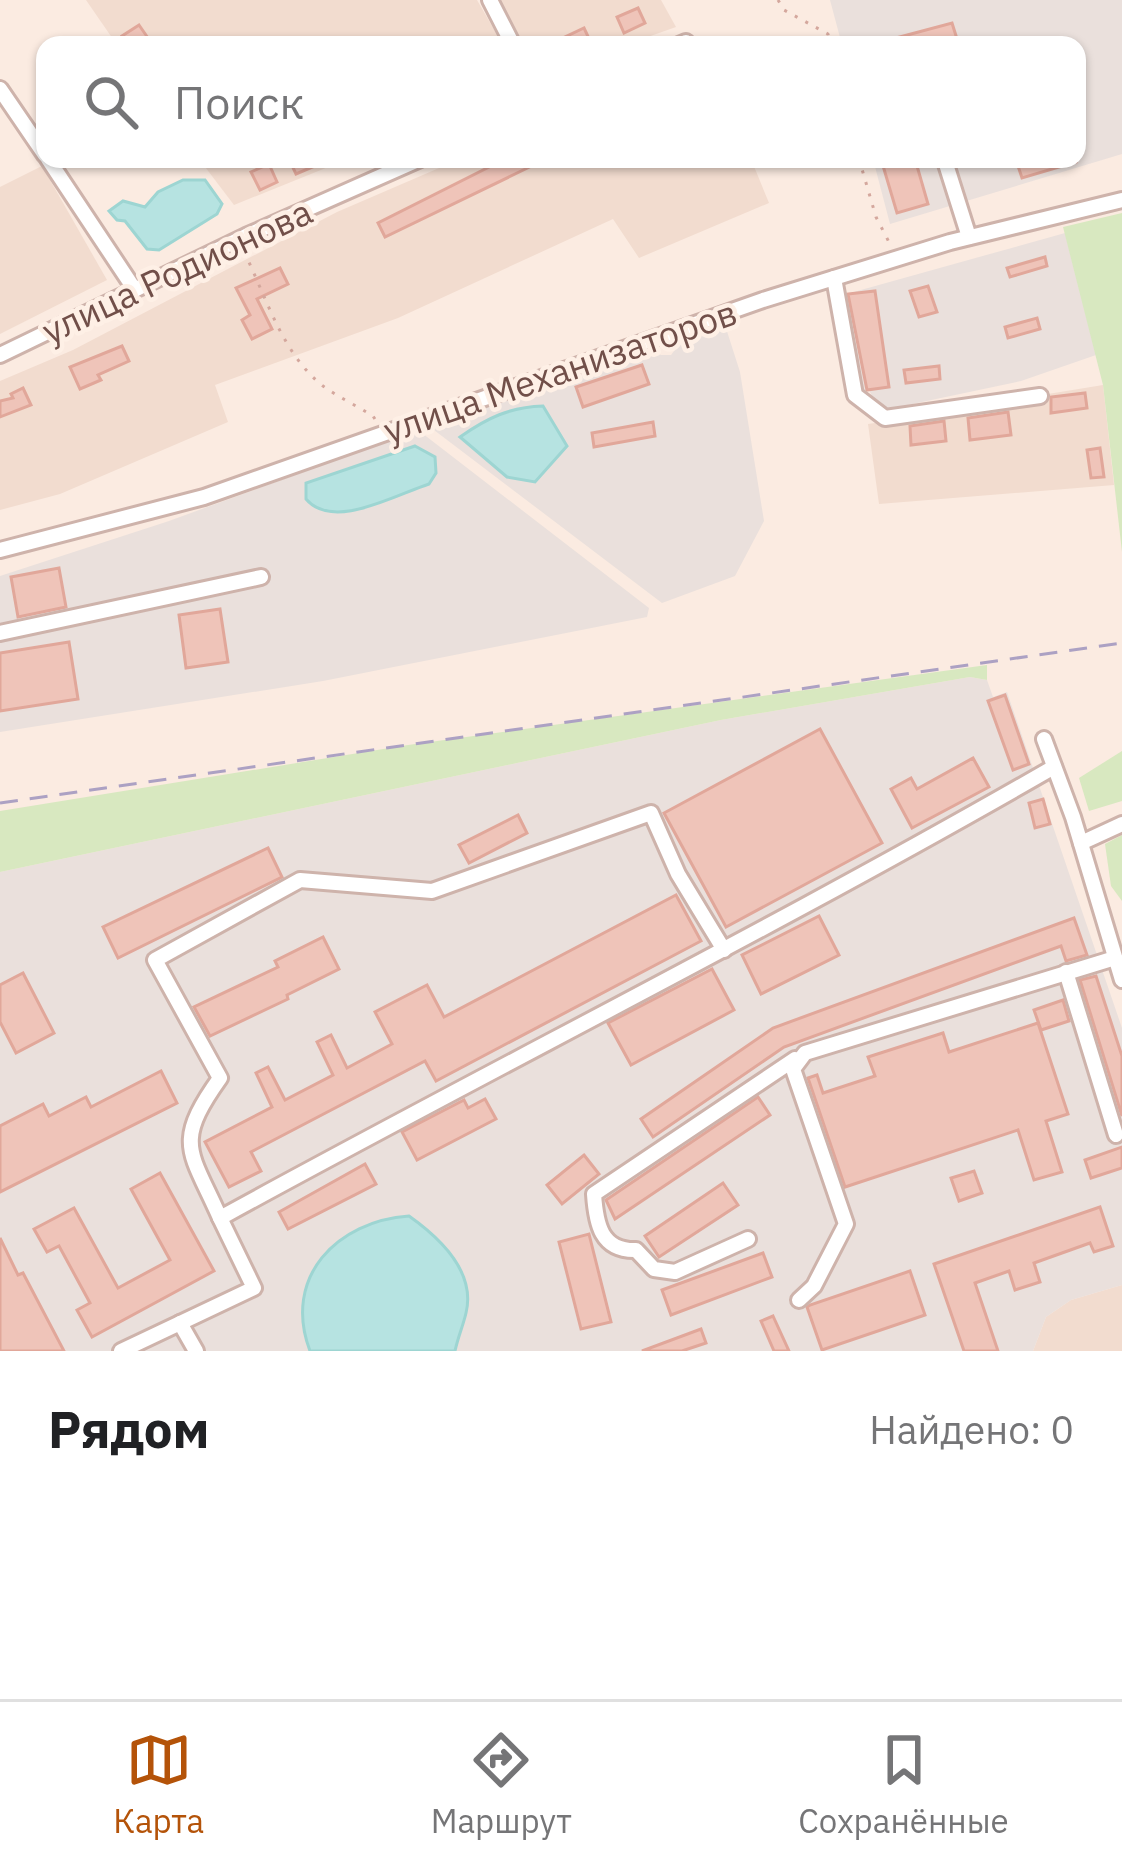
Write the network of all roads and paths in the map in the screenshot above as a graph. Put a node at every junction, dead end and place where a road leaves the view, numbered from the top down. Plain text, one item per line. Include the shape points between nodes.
1 (490, 0) edge
2 (778, 0) edge
3 (508, 36) edge
4 (828, 36) edge
5 (0, 89) edge
6 (36, 142) edge
7 (53, 168) edge
8 (401, 168) edge
9 (862, 168) edge
10 (947, 168) edge
11 (1122, 200) edge
12 (969, 237) junction
13 (237, 240) junction
14 (897, 258) junction
15 (834, 278) junction
16 (135, 290) junction
17 (0, 355) edge
18 (1040, 396) dead end
19 (383, 434) junction
20 (0, 550) edge
21 (261, 577) dead end
22 (0, 633) edge
23 (1043, 740) dead end
24 (1054, 767) junction
25 (1122, 824) edge
26 (1081, 843) junction
27 (724, 950) junction
28 (1116, 950) edge
29 (1066, 972) junction
30 (1122, 980) edge
31 (805, 1053) junction
32 (1116, 1135) dead end
33 (220, 1218) junction
34 (748, 1240) dead end
35 (799, 1300) dead end
36 (180, 1323) junction
37 (121, 1351) edge
38 (196, 1351) edge

1 - 3 street
2 - 4 path
5 - 6 street
7 - 16 street
8 - 13 street, улица Родионова
9 - 14 path
10 - 12 street
11 - 12 street, улица Механизаторов
12 - 14 street, улица Механизаторов
13 - 16 street, улица Родионова
13 - 19 path via 296,356 320,384 373,416
14 - 15 street, улица Механизаторов
15 - 18 street via 855,395 885,418
15 - 19 street, улица Механизаторов
16 - 17 street, улица Родионова
19 - 20 street, улица Механизаторов via 204,497
21 - 22 street
23 - 24 street
24 - 26 street
24 - 27 street
25 - 26 street
26 - 28 street
27 - 33 street
27 - 33 street via 651,813 432,891 300,880 155,960 220,1078 195,1113 187,1143
28 - 29 street
28 - 30 street
29 - 31 street
29 - 32 street
31 - 34 street via 594,1194 605,1241 636,1250 655,1269 675,1272
31 - 35 street via 793,1070 846,1224
33 - 36 street via 254,1288
36 - 37 street
36 - 38 street

